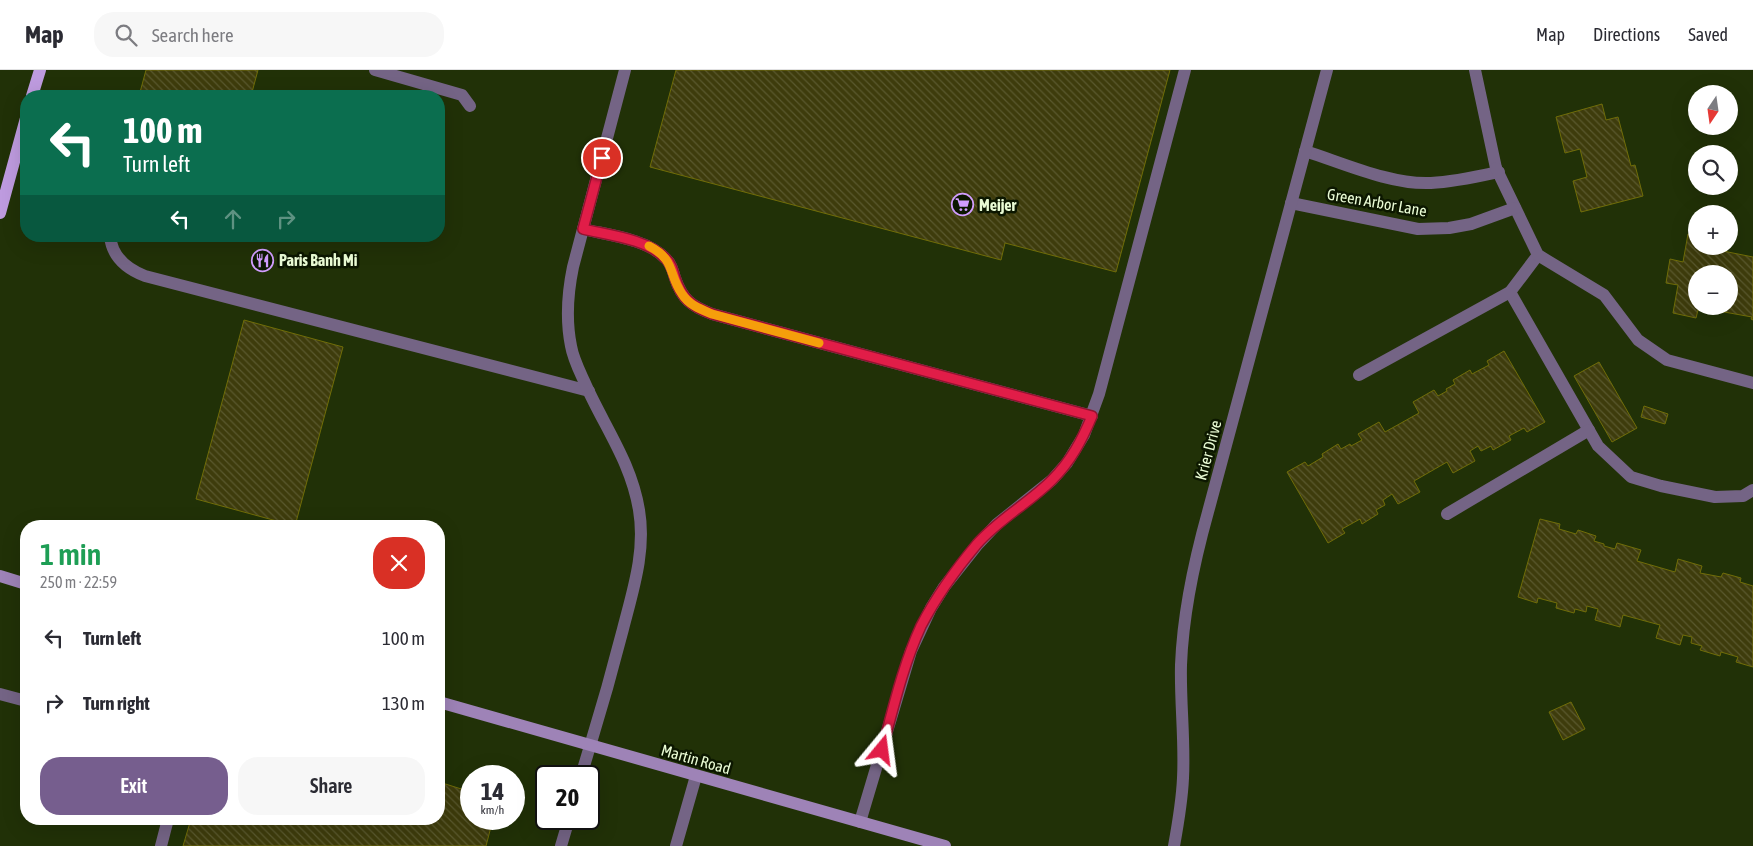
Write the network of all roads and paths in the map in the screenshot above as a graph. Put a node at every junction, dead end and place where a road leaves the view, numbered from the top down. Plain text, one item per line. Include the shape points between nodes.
1 (40, 70) edge
2 (375, 70) edge
3 (625, 70) edge
4 (1185, 70) edge
5 (1327, 70) edge
6 (1475, 70) edge
7 (34, 90) edge
8 (470, 106) dead end
9 (20, 140) edge
10 (1305, 151) junction
11 (1498, 170) junction
12 (1291, 202) junction
13 (1516, 208) junction
14 (0, 213) edge
15 (583, 229) junction
16 (112, 242) edge
17 (1538, 255) junction
18 (1510, 292) junction
19 (1359, 375) dead end
20 (1753, 383) edge
21 (589, 391) junction
22 (1092, 416) junction
23 (1590, 430) junction
24 (1753, 490) edge
25 (1447, 514) dead end
26 (0, 576) edge
27 (20, 582) edge
28 (0, 694) edge
29 (20, 699) edge
30 (445, 704) edge
31 (590, 746) junction
32 (584, 765) edge
33 (696, 776) junction
34 (860, 822) junction
35 (166, 825) edge
36 (566, 830) edge
37 (161, 846) edge
38 (561, 846) edge
39 (676, 846) edge
40 (945, 846) edge
41 (1174, 846) edge

1 - 7 main road
2 - 8 street via 462,94
3 - 15 street
4 - 22 street
5 - 10 street, Krier Drive
6 - 11 street
9 - 14 main road
10 - 11 street, Green Arbor Lane via 1376,174 1429,183 1454,181
10 - 12 street, Krier Drive
11 - 13 street
12 - 13 street, Green Arbor Lane via 1418,229 1471,224
12 - 41 street, Krier Drive via 1191,581 1181,666 1183,779
13 - 17 street
15 - 21 street via 570,279 569,320 570,346
15 - 22 street via 652,247 670,263 686,299 712,314
16 - 21 street via 123,264 145,276
17 - 18 street
17 - 20 street via 1604,295 1638,340 1667,360
18 - 19 street
18 - 23 street
21 - 31 street via 631,476 639,510 641,544 636,581
22 - 34 street via 1067,463 978,544 931,608 911,651
23 - 24 street via 1598,446 1631,477 1715,497 1743,496
23 - 25 street
26 - 27 street
28 - 29 street
30 - 31 street, Martin Road
31 - 32 street
31 - 33 street, Martin Road
33 - 34 street, Martin Road
33 - 39 street
34 - 40 street, Martin Road
35 - 37 street
36 - 38 street

